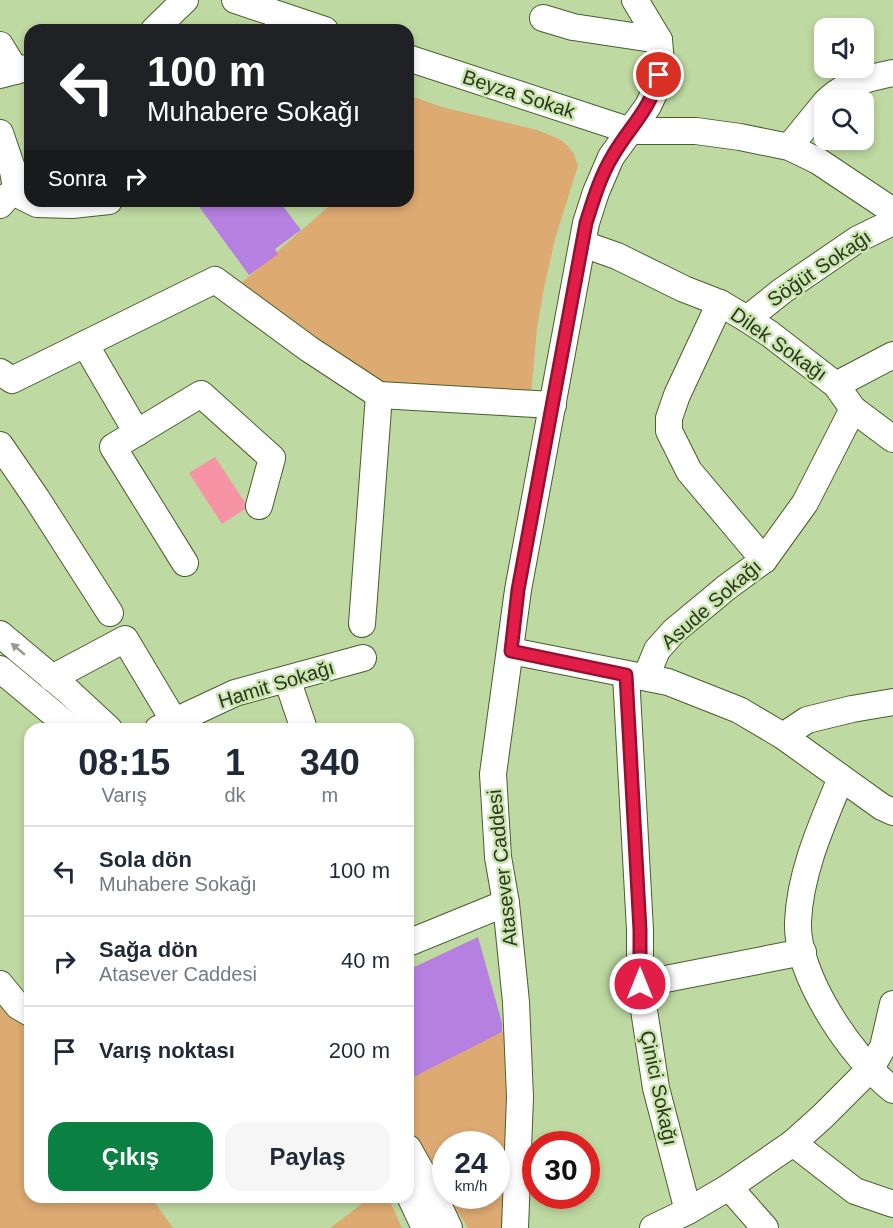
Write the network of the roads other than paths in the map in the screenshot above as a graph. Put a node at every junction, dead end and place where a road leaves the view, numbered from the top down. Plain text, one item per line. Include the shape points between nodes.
1 (235, 0) edge
2 (636, 0) edge
3 (175, 4) edge
4 (543, 18) dead end
5 (159, 24) edge
6 (307, 24) edge
7 (659, 40) junction
8 (0, 45) edge
9 (414, 59) edge
10 (15, 71) edge
11 (893, 73) edge
12 (840, 90) edge
13 (814, 117) edge
14 (631, 131) junction
15 (0, 133) edge
16 (789, 147) junction
17 (8, 199) edge
18 (24, 202) edge
19 (893, 211) edge
20 (893, 222) edge
21 (582, 244) junction
22 (720, 303) junction
23 (747, 319) junction
24 (85, 344) junction
25 (893, 356) edge
26 (0, 372) edge
27 (836, 385) junction
28 (379, 395) junction
29 (553, 405) junction
30 (852, 409) junction
31 (137, 433) junction
32 (893, 439) edge
33 (0, 445) edge
34 (259, 506) dead end
35 (764, 560) junction
36 (185, 563) dead end
37 (110, 613) dead end
38 (362, 624) dead end
39 (0, 634) edge
40 (511, 651) junction
41 (363, 658) dead end
42 (0, 669) edge
43 (636, 676) junction
44 (52, 678) junction
45 (287, 679) junction
46 (893, 702) edge
47 (65, 723) edge
48 (102, 723) edge
49 (165, 723) edge
50 (170, 723) edge
51 (302, 723) edge
52 (783, 736) junction
53 (840, 778) junction
54 (893, 812) edge
55 (506, 903) junction
56 (414, 941) edge
57 (803, 952) junction
58 (0, 984) edge
59 (640, 984) junction
60 (893, 1004) edge
61 (24, 1010) edge
62 (871, 1068) junction
63 (893, 1090) edge
64 (793, 1143) junction
65 (414, 1159) edge
66 (729, 1187) junction
67 (413, 1203) edge
68 (893, 1204) edge
69 (688, 1211) junction
70 (425, 1228) edge
71 (449, 1228) edge
72 (515, 1228) edge
73 (653, 1228) edge
74 (765, 1228) edge

1 - 6 street
2 - 7 street, Atasever Caddesi
3 - 5 street
4 - 7 street via 573,27
7 - 14 street, Atasever Caddesi via 661,63 655,91
8 - 10 street
9 - 14 street, Beyza Sokak
11 - 12 street via 863,79
13 - 16 street
14 - 16 street, Beyza Sokak via 696,131
14 - 21 street, Atasever Caddesi via 611,158 600,183
15 - 17 street via 13,171
16 - 19 street, Beyza Sokak via 818,161
17 - 18 street
20 - 23 street, Söğüt Sokağı via 858,239
21 - 22 street, Dilek Sokağı
21 - 29 street, Atasever Caddesi
22 - 23 street, Dilek Sokağı
22 - 35 street via 676,396 669,431 689,471
23 - 27 street, Dilek Sokağı
24 - 26 street via 12,380
24 - 28 street via 215,280
24 - 31 street
25 - 27 street
27 - 30 street, Dilek Sokağı
28 - 29 street
28 - 38 street
29 - 40 street, Atasever Caddesi via 518,590
30 - 32 street, Dilek Sokağı
30 - 35 street, Asude Sokağı via 805,503
31 - 34 street via 201,394 272,458
31 - 36 street via 113,447
33 - 37 street
35 - 43 street, Asude Sokağı via 674,631
44 -> 39 street
40 - 43 street
40 - 55 street, Atasever Caddesi via 493,774 498,857
41 - 45 street, Hamit Sokağı
42 - 47 street
43 - 52 street via 668,682 739,710
43 - 59 street, Çinici Sokağı
44 - 48 street
44 - 49 street via 125,639
45 - 50 street, Hamit Sokağı via 235,693
45 - 51 street
46 - 52 street via 807,720
52 - 53 street
53 - 54 street
53 - 57 street via 805,876 798,924
55 - 56 street
55 - 72 street, Atasever Caddesi via 520,1097
57 - 59 street
57 - 62 street via 836,1026
58 - 61 street
59 - 69 street, Çinici Sokağı via 656,1088
60 - 62 street via 883,1047
62 - 63 street
62 - 64 street
64 - 66 street
64 - 68 street via 855,1191
65 - 71 street
66 - 69 street
66 - 74 street
67 - 70 street
69 - 73 street

